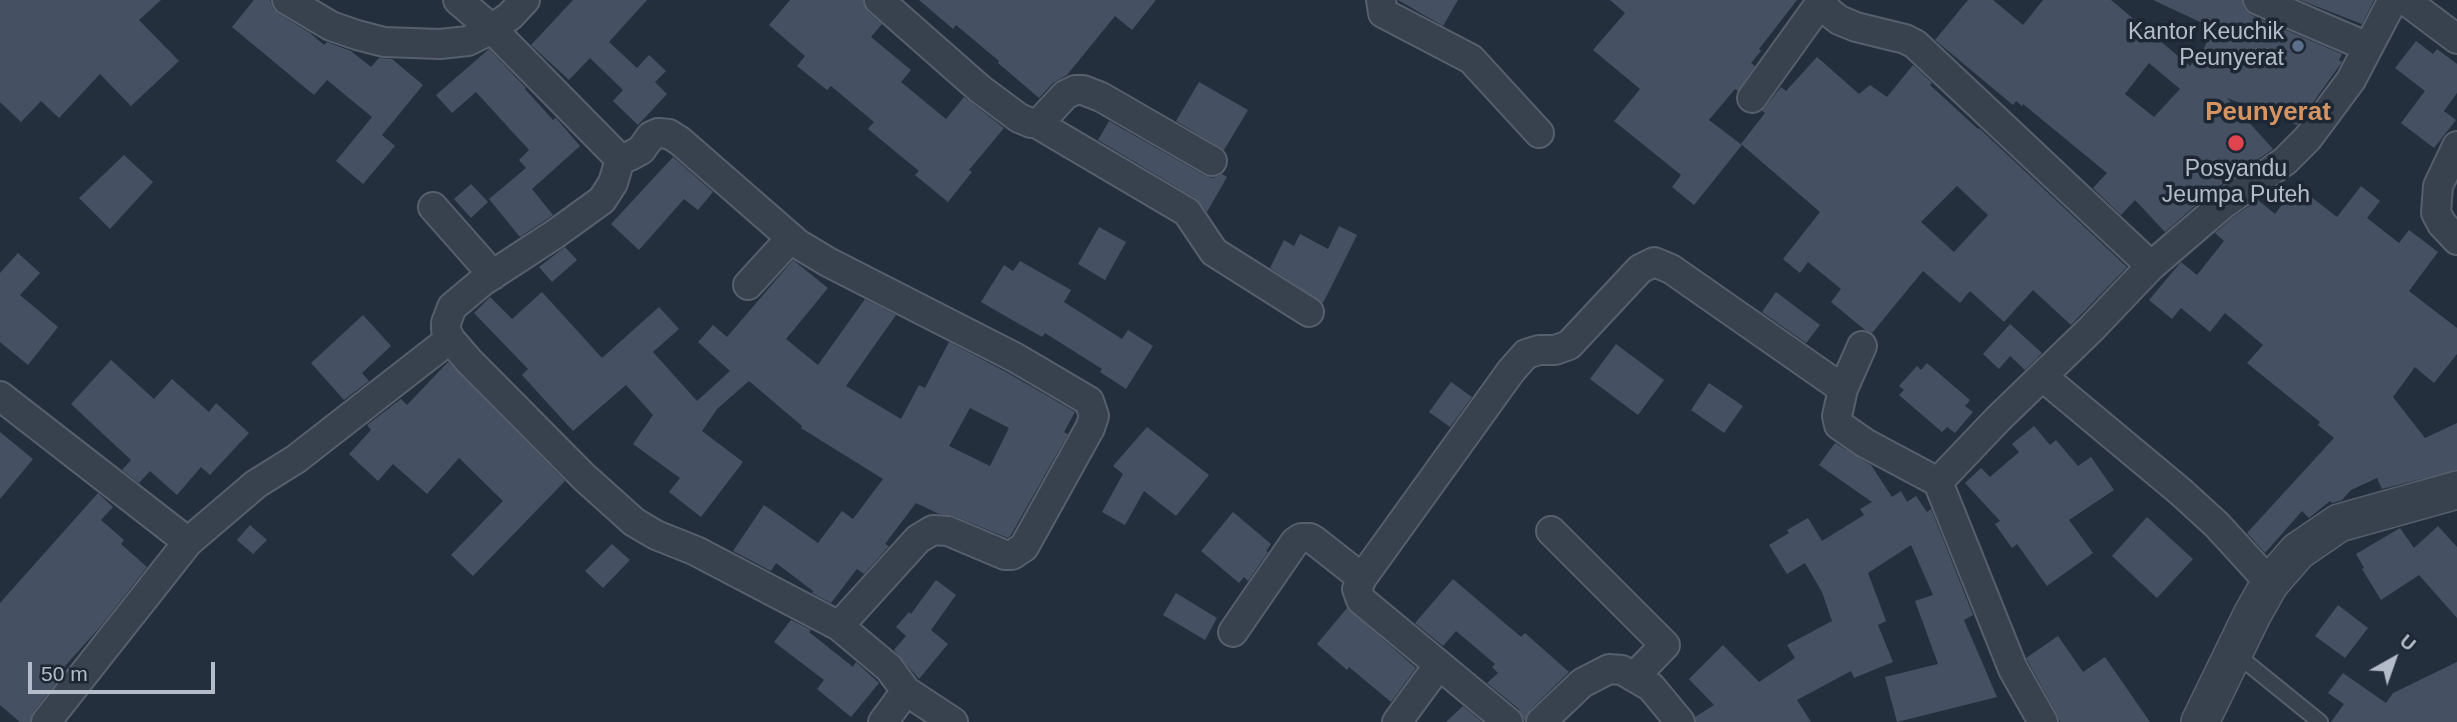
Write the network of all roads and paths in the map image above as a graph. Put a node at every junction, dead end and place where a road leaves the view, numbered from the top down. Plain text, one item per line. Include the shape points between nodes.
1 (287, 0) edge
2 (458, 0) edge
3 (525, 0) edge
4 (879, 0) edge
5 (1381, 0) edge
6 (2258, 0) edge
7 (2393, 0) edge
8 (2404, 0) edge
9 (1820, 1) edge
10 (492, 29) junction
11 (2457, 39) edge
12 (2368, 47) junction
13 (1752, 98) dead end
14 (1036, 123) junction
15 (1539, 133) dead end
16 (2457, 146) edge
17 (620, 159) junction
18 (1212, 161) dead end
19 (433, 207) dead end
20 (791, 238) junction
21 (2457, 240) edge
22 (2151, 266) junction
23 (493, 275) junction
24 (748, 285) dead end
25 (1309, 312) dead end
26 (450, 339) junction
27 (1862, 346) dead end
28 (2043, 377) junction
29 (1843, 388) junction
30 (0, 396) edge
31 (1938, 482) junction
32 (2457, 490) edge
33 (1551, 531) dead end
34 (188, 542) junction
35 (1363, 578) junction
36 (2270, 583) junction
37 (839, 626) junction
38 (1233, 632) dead end
39 (2235, 653) junction
40 (1438, 666) junction
41 (1635, 676) junction
42 (906, 691) junction
43 (46, 722) edge
44 (883, 722) edge
45 (953, 722) edge
46 (1396, 722) edge
47 (1508, 722) edge
48 (1541, 722) edge
49 (1680, 722) edge
50 (2043, 722) edge
51 (2200, 722) edge
52 (2320, 722) edge

1 - 10 street via 331,26 384,42 468,41
2 - 10 street
3 - 10 street
4 - 14 street via 980,89 1019,118
5 - 15 street via 1383,13 1471,59
6 - 12 street
7 - 12 street
8 - 11 street
9 - 13 street
9 - 22 street via 1847,24 1915,44
10 - 17 street
12 - 22 street via 2351,80 2308,138
14 - 18 street via 1065,95 1083,90
14 - 25 street via 1187,212 1214,252
16 - 21 street via 2438,186 2436,214
17 - 20 street via 641,150 651,136 670,134
17 - 23 street via 613,183 601,200
19 - 23 street
20 - 24 street
20 - 37 street via 1082,396 1094,416 1018,552 1004,555 948,531 933,530 918,539
22 - 28 street
23 - 26 street via 452,307 446,323
26 - 34 street via 296,459 256,484
26 - 37 street via 634,522
27 - 29 street
28 - 31 street
28 - 36 street via 2181,492
29 - 31 street via 1839,425
29 - 35 street via 1671,269 1661,263 1647,264 1569,345 1526,354
30 - 34 street
31 - 50 street via 2013,669
32 - 36 street via 2339,523 2298,551
33 - 41 street via 1665,646
34 - 43 street
35 - 38 street via 1315,541 1301,538
35 - 40 street via 1357,589 1361,600
36 - 39 street
37 - 42 street via 889,668
39 - 51 street
39 - 52 lane
40 - 46 street
40 - 47 street
41 - 48 street via 1622,670 1597,673
41 - 49 street via 1651,687
42 - 44 street
42 - 45 street

